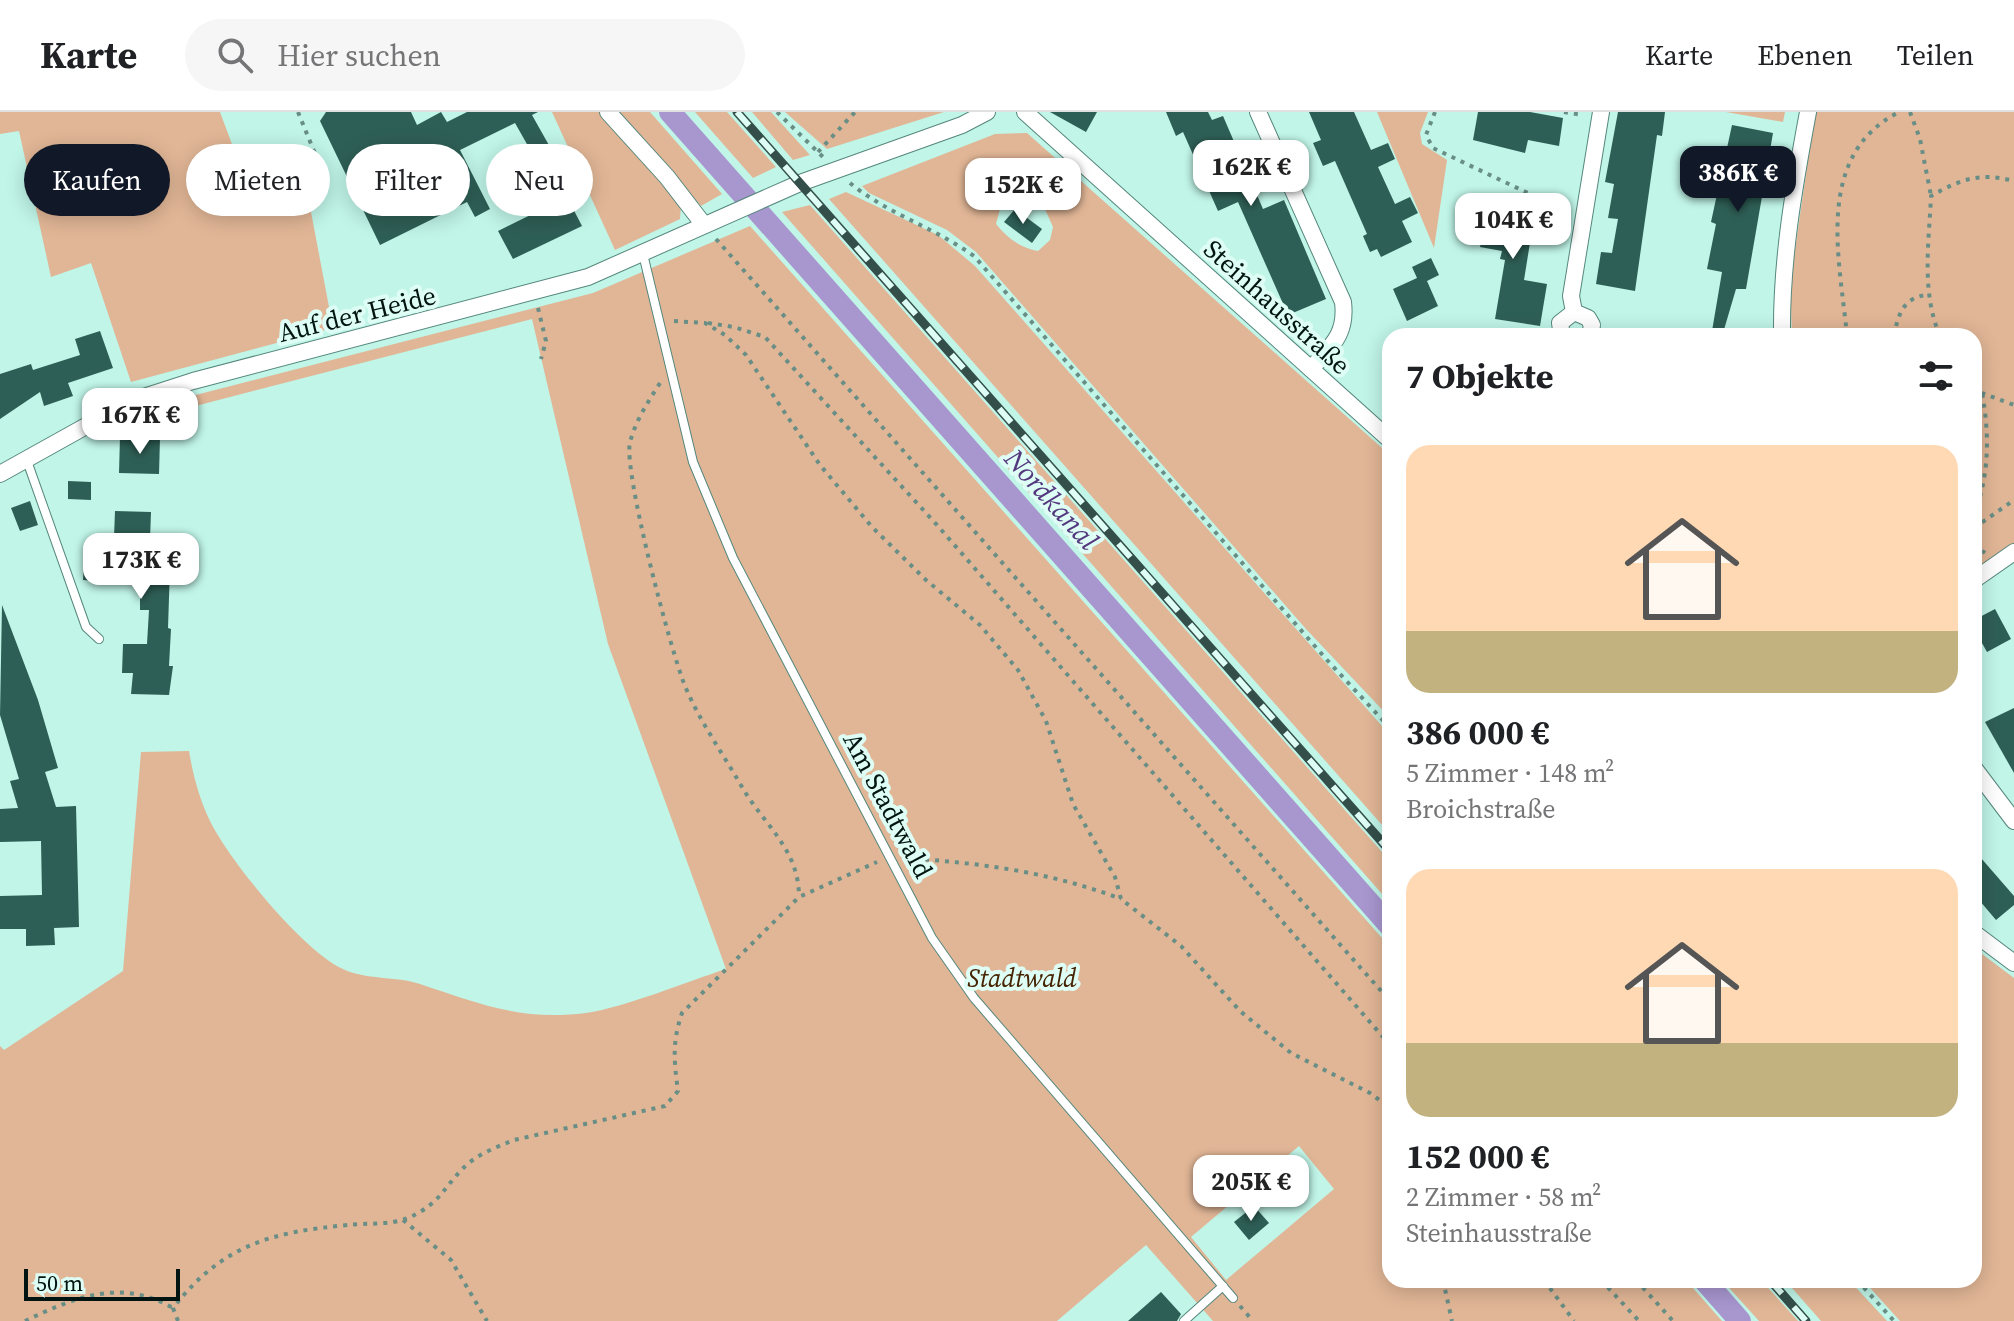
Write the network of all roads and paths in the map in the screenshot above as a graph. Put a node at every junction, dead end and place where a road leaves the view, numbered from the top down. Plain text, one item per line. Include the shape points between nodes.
1 (298, 112) edge
2 (608, 112) edge
3 (777, 112) edge
4 (855, 112) edge
5 (987, 112) edge
6 (1025, 112) edge
7 (1258, 112) edge
8 (1435, 112) edge
9 (1601, 112) edge
10 (1808, 112) edge
11 (1899, 112) edge
12 (1910, 112) edge
13 (311, 144) edge
14 (818, 152) junction
15 (835, 170) junction
16 (2014, 181) edge
17 (1931, 196) junction
18 (1585, 204) junction
19 (704, 225) junction
20 (643, 254) junction
21 (535, 294) junction
22 (1929, 295) junction
23 (1574, 312) junction
24 (658, 320) junction
25 (705, 323) junction
26 (1561, 328) edge
27 (1591, 328) edge
28 (1782, 328) edge
29 (1846, 328) edge
30 (1896, 328) edge
31 (1936, 328) edge
32 (541, 359) dead end
33 (1311, 369) junction
34 (669, 370) junction
35 (1982, 393) joint
36 (2014, 405) edge
37 (1382, 433) edge
38 (26, 458) junction
39 (0, 474) edge
40 (1982, 486) edge
41 (2014, 500) edge
42 (1982, 522) edge
43 (2014, 552) edge
44 (1982, 574) edge
45 (99, 639) dead end
46 (1382, 719) edge
47 (1982, 779) edge
48 (2014, 821) edge
49 (887, 857) junction
50 (799, 897) junction
51 (1121, 899) junction
52 (1982, 939) edge
53 (2014, 963) edge
54 (1382, 992) edge
55 (1382, 1036) edge
56 (1382, 1102) edge
57 (403, 1220) junction
58 (1223, 1286) junction
59 (1445, 1288) edge
60 (1550, 1288) edge
61 (1608, 1288) edge
62 (1643, 1288) edge
63 (1864, 1288) edge
64 (1233, 1298) dead end
65 (173, 1308) junction
66 (25, 1321) edge
67 (178, 1321) edge
68 (487, 1321) edge
69 (1184, 1321) edge
70 (1452, 1321) edge
71 (1574, 1321) edge
72 (1639, 1321) edge
73 (1673, 1321) edge
74 (1894, 1321) edge

1 - 13 path
2 - 19 street
3 - 14 path
4 - 14 path
5 - 15 street, Auf der Heide
6 - 33 street, Steinhausstraße
7 - 33 street via 1343,302 1345,321 1337,339
8 - 18 path via 1426,135 1433,148 1532,195
9 - 18 street
10 - 28 street via 1788,220
11 - 29 path via 1868,137 1848,167 1839,201 1835,241
12 - 17 path
14 - 15 path
15 - 19 street, Auf der Heide
15 - 46 path via 863,194 943,234 974,256
16 - 17 path via 1992,175 1964,178
17 - 22 path
18 - 23 street via 1571,296
19 - 20 street, Auf der Heide
19 - 54 path
20 - 21 street, Auf der Heide
20 - 24 lane, Am Stadtwald
21 - 32 path via 546,341
21 - 38 street, Auf der Heide via 193,381 131,401
22 - 30 path via 1906,303
22 - 31 path
23 - 26 street
23 - 27 street via 1588,318
24 - 25 path
24 - 34 lane, Am Stadtwald
25 - 51 path via 746,355 820,465 872,527 980,625 1018,670 1046,721 1073,804 1115,877
25 - 55 path via 765,337 937,525
33 - 37 street, Steinhausstraße
34 - 49 lane, Am Stadtwald via 693,462 733,558
34 - 50 path via 641,412 629,445 636,504 685,686 744,791 790,852
35 - 36 path
35 - 40 path via 1989,430
38 - 39 street, Auf der Heide
38 - 45 lane via 86,627
41 - 42 path
43 - 44 street
47 - 48 street
49 - 50 path
49 - 51 path via 987,865 1071,880
49 - 58 lane, Am Stadtwald via 932,938 974,998
50 - 57 path via 682,1013 672,1061 678,1091 671,1102 491,1150 470,1162 432,1207
51 - 56 path via 1181,946 1240,1011 1291,1053
52 - 53 street
57 - 65 path via 312,1228 262,1239 217,1262
57 - 68 path via 451,1260
58 - 64 lane, Am Stadtwald
58 - 69 lane
59 - 70 path
60 - 71 path
61 - 72 path
62 - 73 path
63 - 74 path
65 - 66 path via 148,1294 102,1294 78,1298
65 - 67 path

